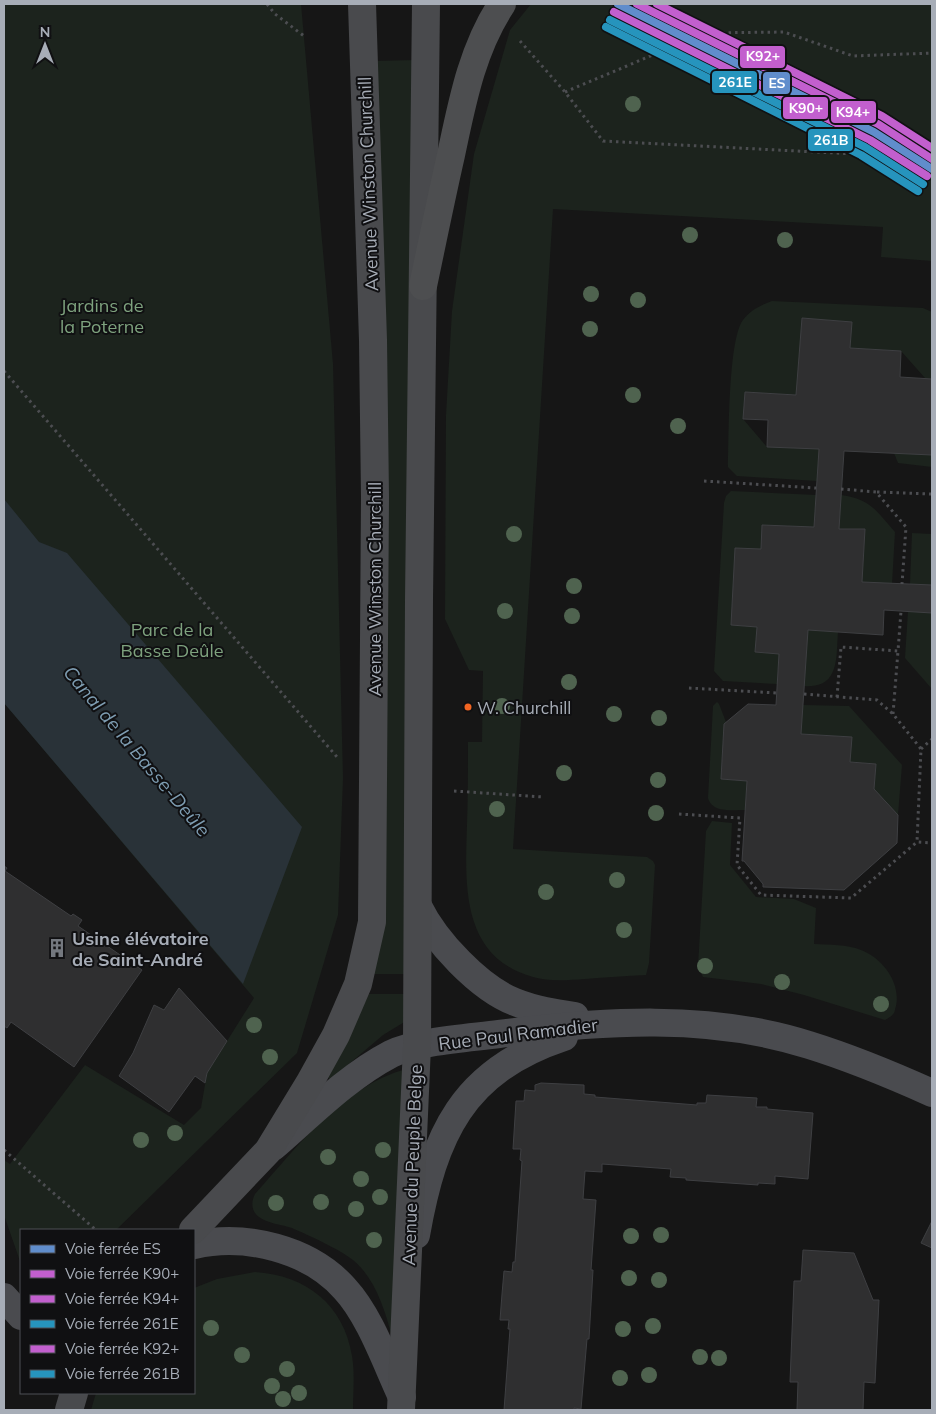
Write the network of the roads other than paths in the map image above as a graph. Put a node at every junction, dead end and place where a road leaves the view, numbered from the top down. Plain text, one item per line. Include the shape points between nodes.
1 (362, 4) edge
2 (426, 4) edge
3 (502, 4) edge
4 (423, 286) junction
5 (418, 906) junction
6 (619, 1022) junction
7 (417, 1046) junction
8 (932, 1093) edge
9 (268, 1151) junction
10 (194, 1229) edge
11 (195, 1245) edge
12 (407, 1287) junction
13 (4, 1297) edge
14 (20, 1315) edge
15 (74, 1394) edge
16 (402, 1403) edge
17 (69, 1410) edge

1 - 9 street, Avenue Winston Churchill via 373,340 372,922 358,984 336,1034
2 - 4 street
3 - 4 highway via 482,40 473,65
4 - 5 street
5 - 6 street, Rue Paul Ramadier via 435,935 472,973 514,1002 550,1012
5 - 7 street
6 - 7 street, Rue Paul Ramadier via 555,1027
6 - 8 street, Rue Paul Ramadier via 707,1025 776,1036 876,1068
6 - 12 street, Rue Paul Ramadier via 564,1036 527,1050 493,1073 462,1103 446,1130 432,1170
7 - 9 street, Avenue du Peuple Belge via 393,1053 347,1083
7 - 12 street, Avenue du Peuple Belge
9 - 10 street, Avenue du Peuple Belge
11 - 16 street, Avenue du Peuple Belge via 254,1243 292,1254 325,1272 345,1288 364,1315
12 - 16 street, Avenue du Peuple Belge
13 - 14 street
15 - 17 street

